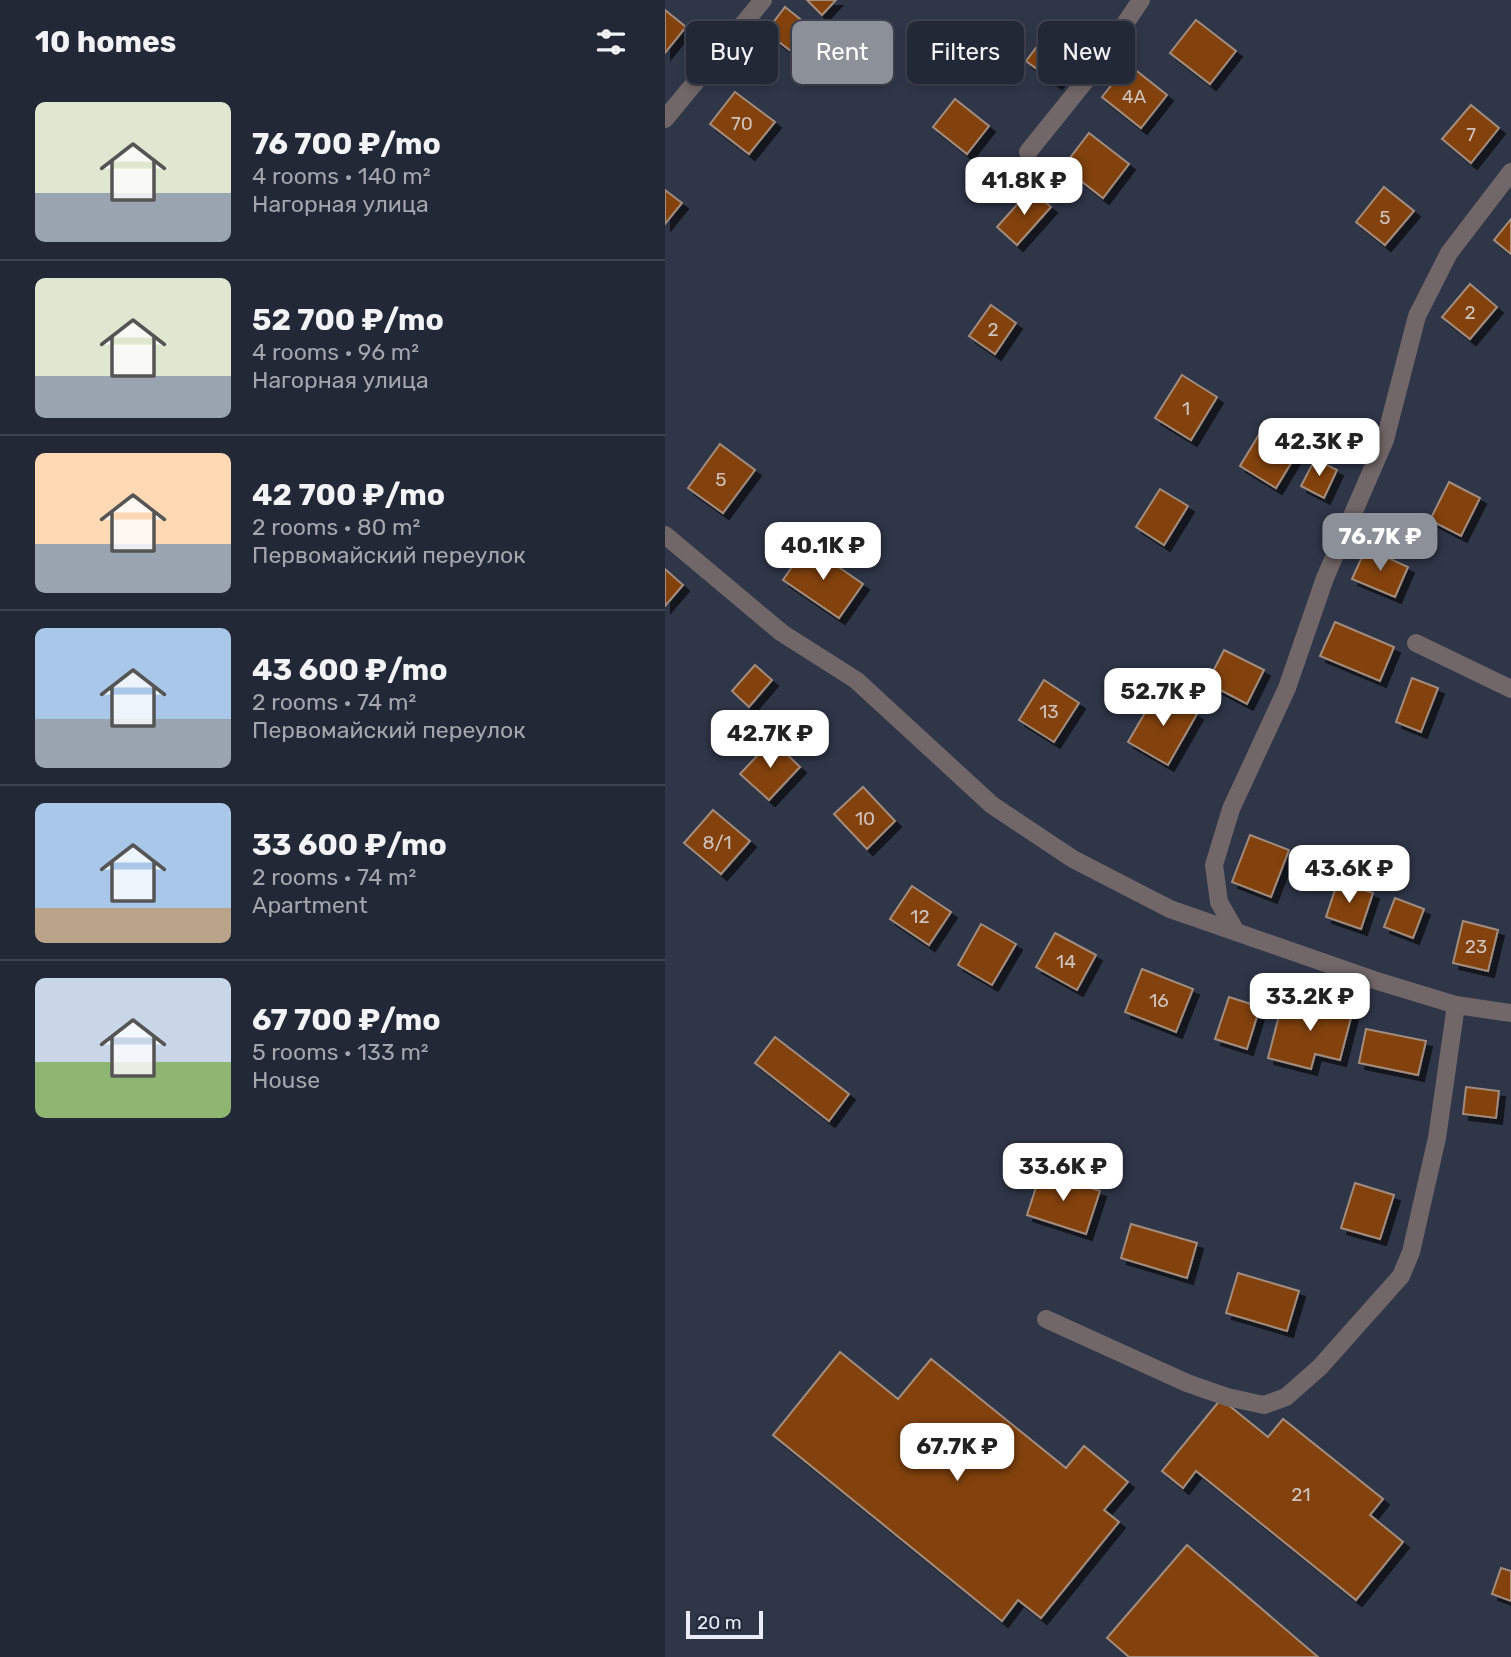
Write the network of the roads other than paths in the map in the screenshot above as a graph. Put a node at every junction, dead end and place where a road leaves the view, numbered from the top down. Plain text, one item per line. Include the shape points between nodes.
1 (763, 0) edge
2 (1141, 0) edge
3 (665, 119) edge
4 (1028, 152) dead end
5 (1511, 172) edge
6 (665, 535) edge
7 (1416, 643) dead end
8 (1511, 689) edge
9 (1235, 930) junction
10 (1456, 1005) junction
11 (1511, 1013) edge
12 (1046, 1319) dead end

1 - 3 street
2 - 4 street via 1094,70
5 - 9 street via 1449,253 1416,316 1385,440 1325,578 1287,688 1231,809 1214,865 1219,902
6 - 9 street via 782,633 856,680 992,804 1073,859 1170,909
7 - 8 street
9 - 10 street
10 - 11 street
10 - 12 street via 1437,1138 1411,1252 1401,1276 1320,1367 1286,1397 1264,1405 1227,1397

